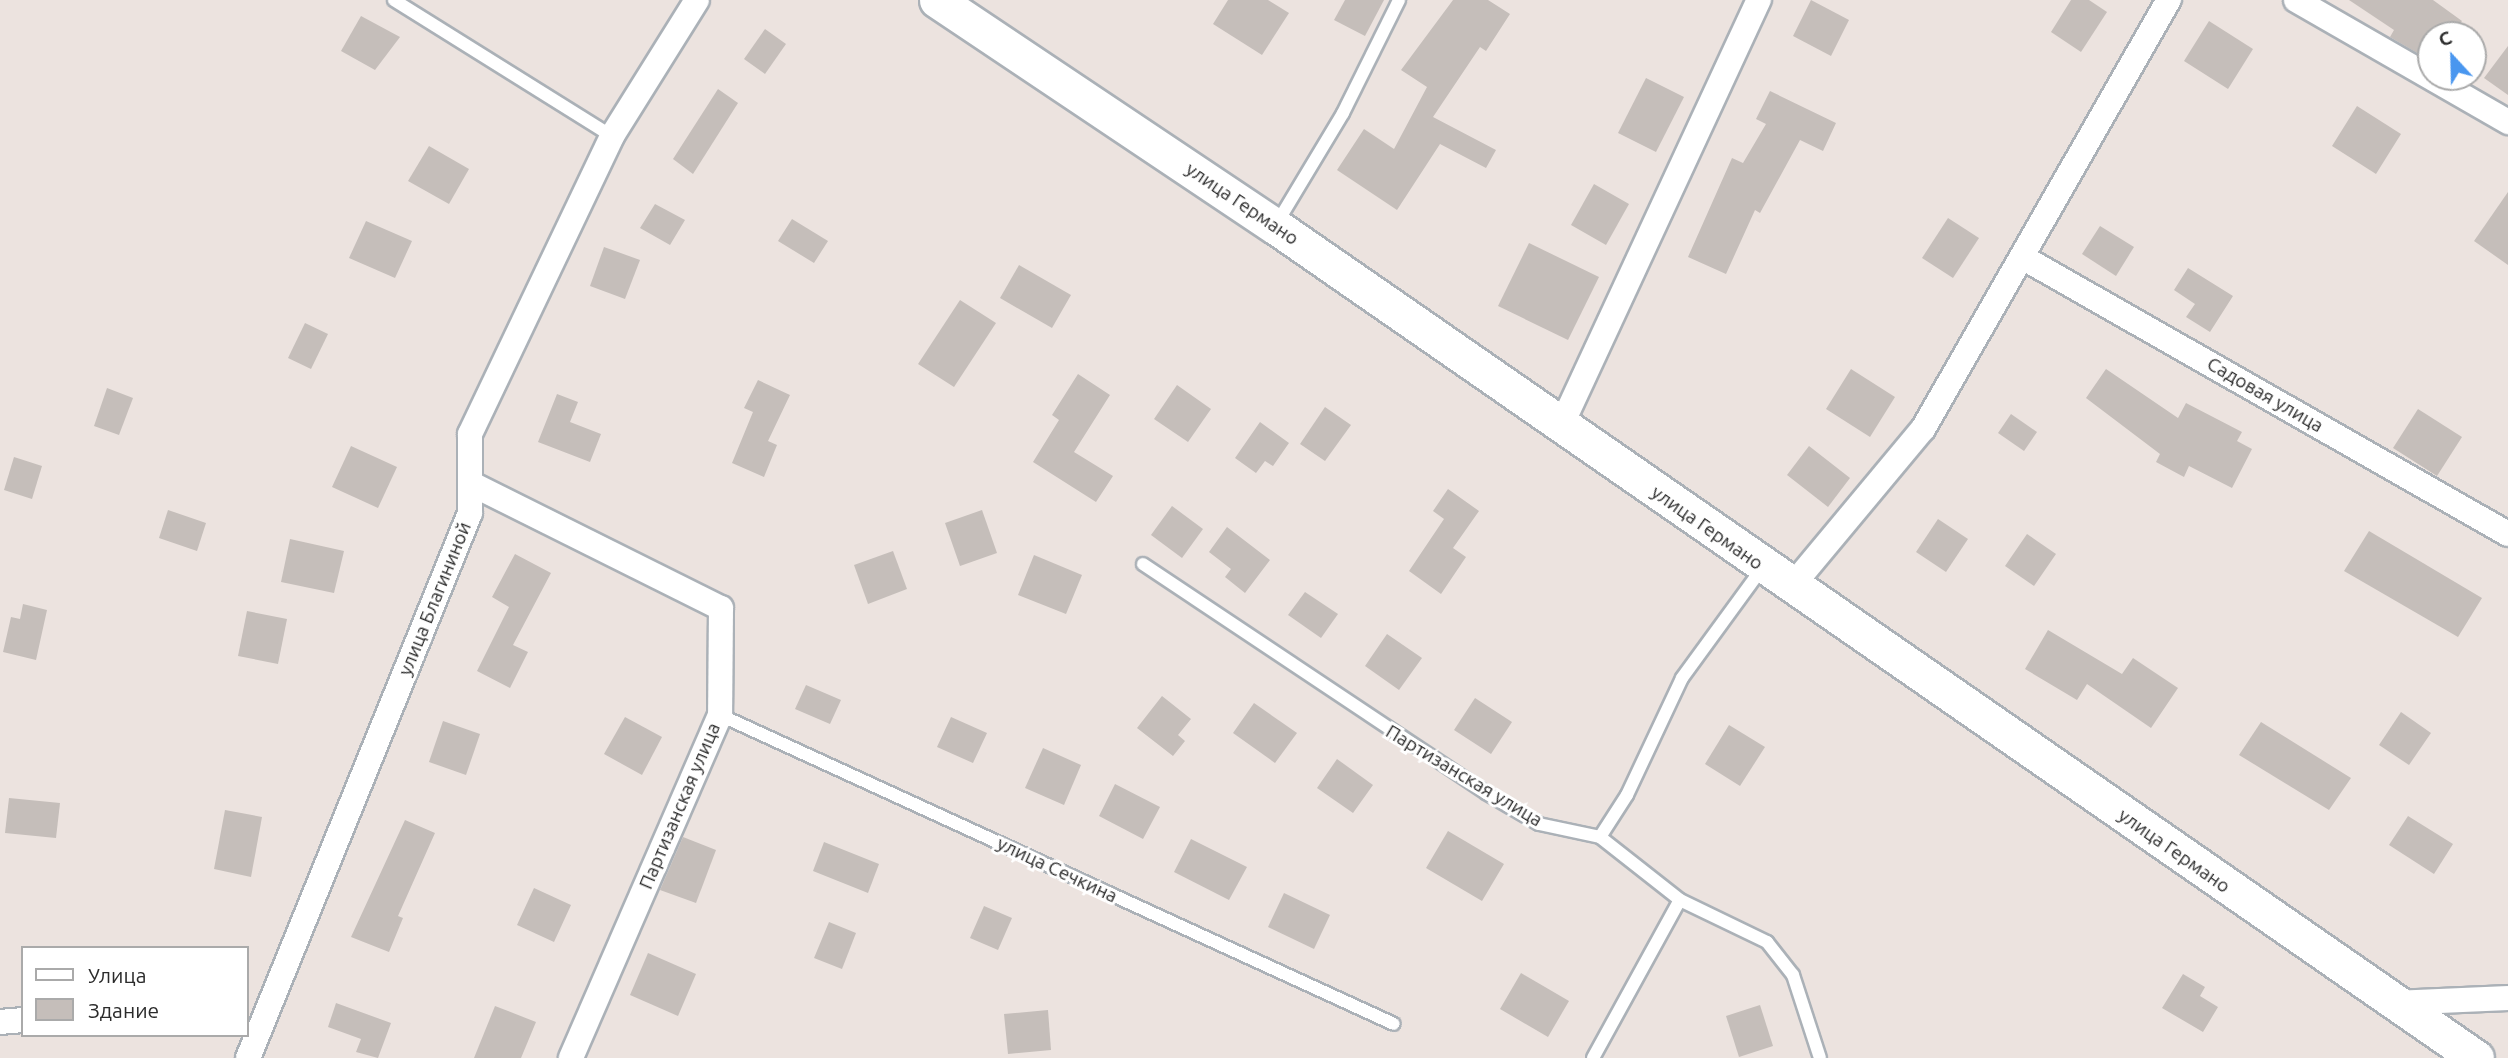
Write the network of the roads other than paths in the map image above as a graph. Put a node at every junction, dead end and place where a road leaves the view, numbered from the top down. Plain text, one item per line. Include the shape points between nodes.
1 (394, 0) edge
2 (697, 0) edge
3 (1399, 0) edge
4 (1759, 0) edge
5 (2169, 0) edge
6 (2297, 0) edge
7 (951, 4) edge
8 (2508, 122) edge
9 (612, 136) junction
10 (1275, 226) junction
11 (2022, 257) junction
12 (1561, 426) junction
13 (472, 484) junction
14 (2508, 534) edge
15 (1143, 564) dead end
16 (1763, 566) junction
17 (1791, 586) junction
18 (720, 715) junction
19 (1600, 837) junction
20 (1680, 900) junction
21 (2508, 998) edge
22 (2393, 1003) junction
23 (21, 1020) edge
24 (0, 1022) edge
25 (1394, 1024) dead end
26 (254, 1026) edge
27 (248, 1058) edge
28 (571, 1058) edge
29 (1593, 1058) edge
30 (1820, 1058) edge
31 (2476, 1058) edge

1 - 9 lane
2 - 9 street, улица Благининой
3 - 10 lane via 1343,113
4 - 12 street
5 - 11 street
6 - 8 street
7 - 10 main road, улица Германо
9 - 13 street, улица Благининой via 470,434
10 - 12 main road, улица Германо
11 - 14 street, Садовая улица
11 - 17 street via 1923,429
12 - 16 main road, улица Германо
13 - 18 street, Партизанская улица via 721,608
13 - 26 street, улица Благининой via 470,513
15 - 19 lane, Партизанская улица via 1486,793 1539,824
16 - 17 main road, улица Германо
16 - 19 lane via 1682,678 1627,795
17 - 22 main road, улица Германо
18 - 25 lane, улица Сечкина
18 - 28 street, Партизанская улица
19 - 20 lane
20 - 29 lane
20 - 30 lane via 1768,942 1793,975
21 - 22 street
22 - 31 main road, улица Германо
23 - 24 street
26 - 27 street, улица Благининой

